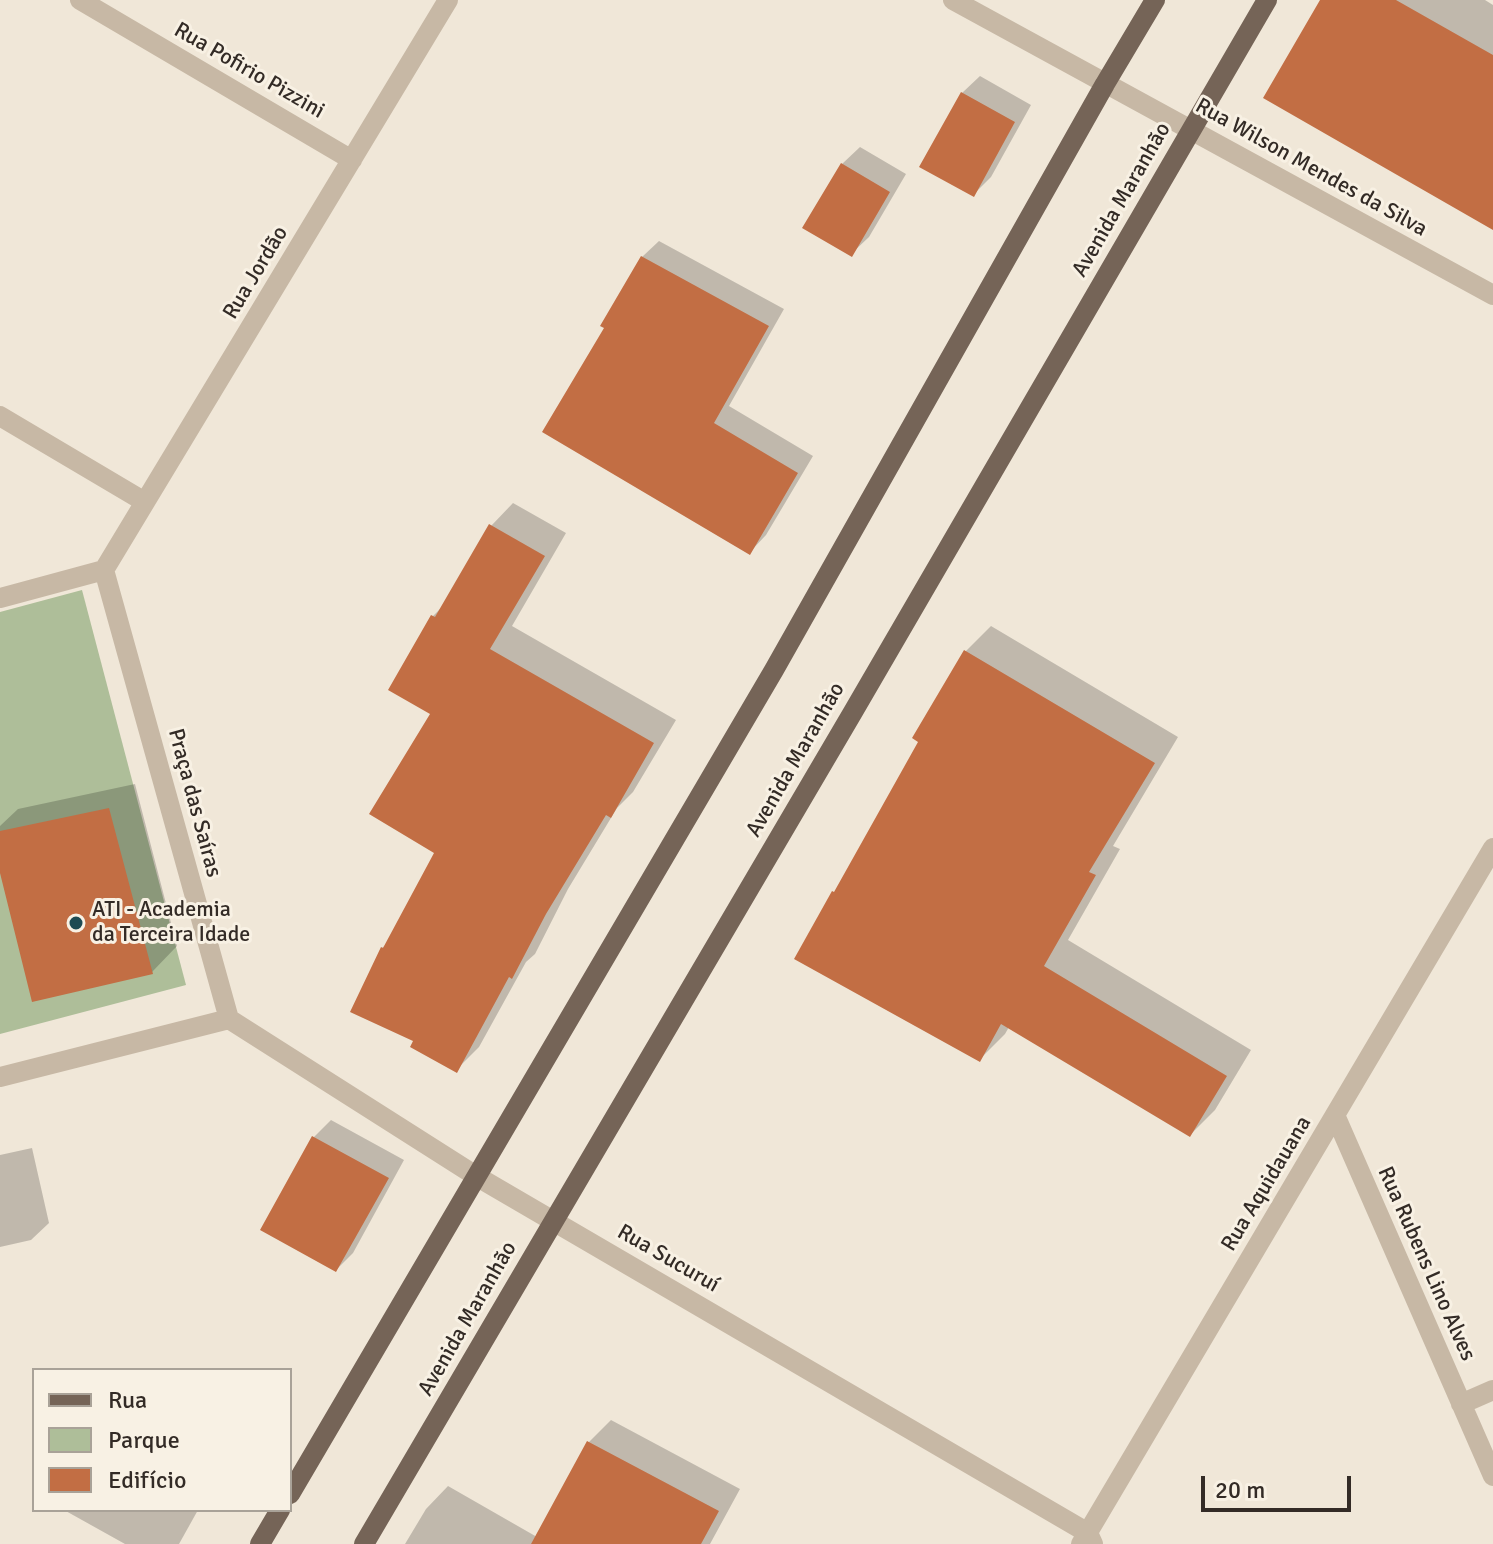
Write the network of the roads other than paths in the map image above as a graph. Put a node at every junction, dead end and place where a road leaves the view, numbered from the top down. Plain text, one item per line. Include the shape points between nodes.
1 (80, 0) edge
2 (448, 0) edge
3 (953, 0) edge
4 (1155, 0) edge
5 (1267, 0) edge
6 (1105, 84) junction
7 (1191, 129) junction
8 (352, 160) junction
9 (1493, 295) edge
10 (0, 416) edge
11 (145, 502) junction
12 (104, 570) junction
13 (0, 598) edge
14 (1493, 848) edge
15 (229, 1019) junction
16 (0, 1077) edge
17 (1335, 1115) junction
18 (476, 1176) junction
19 (554, 1221) junction
20 (1493, 1390) edge
21 (1461, 1404) junction
22 (1493, 1476) edge
23 (292, 1491) edge
24 (279, 1512) edge
25 (1087, 1540) edge
26 (260, 1544) edge
27 (364, 1544) edge

1 - 8 street, Rua Pofirio Pizzini
2 - 8 street, Rua Jordão
3 - 6 street, Rua Wilson Mendes da Silva
4 - 6 main road
5 - 7 main road, Avenida Maranhão
6 - 7 street, Rua Wilson Mendes da Silva
6 - 18 main road via 774,670
7 - 9 street, Rua Wilson Mendes da Silva
7 - 19 main road, Avenida Maranhão
8 - 11 street, Rua Jordão
10 - 11 street
11 - 12 street, Rua Jordão
12 - 13 street
12 - 15 street, Praça das Saíras
14 - 17 street, Rua Aquidauana
15 - 16 street
15 - 18 street, Rua Sucuruí
17 - 21 street, Rua Rubens Lino Alves
17 - 25 street, Rua Aquidauana
18 - 19 street, Rua Sucuruí
18 - 23 main road
19 - 25 street, Rua Sucuruí
19 - 27 main road, Avenida Maranhão
20 - 21 street
21 - 22 street, Rua Rubens Lino Alves
24 - 26 main road

